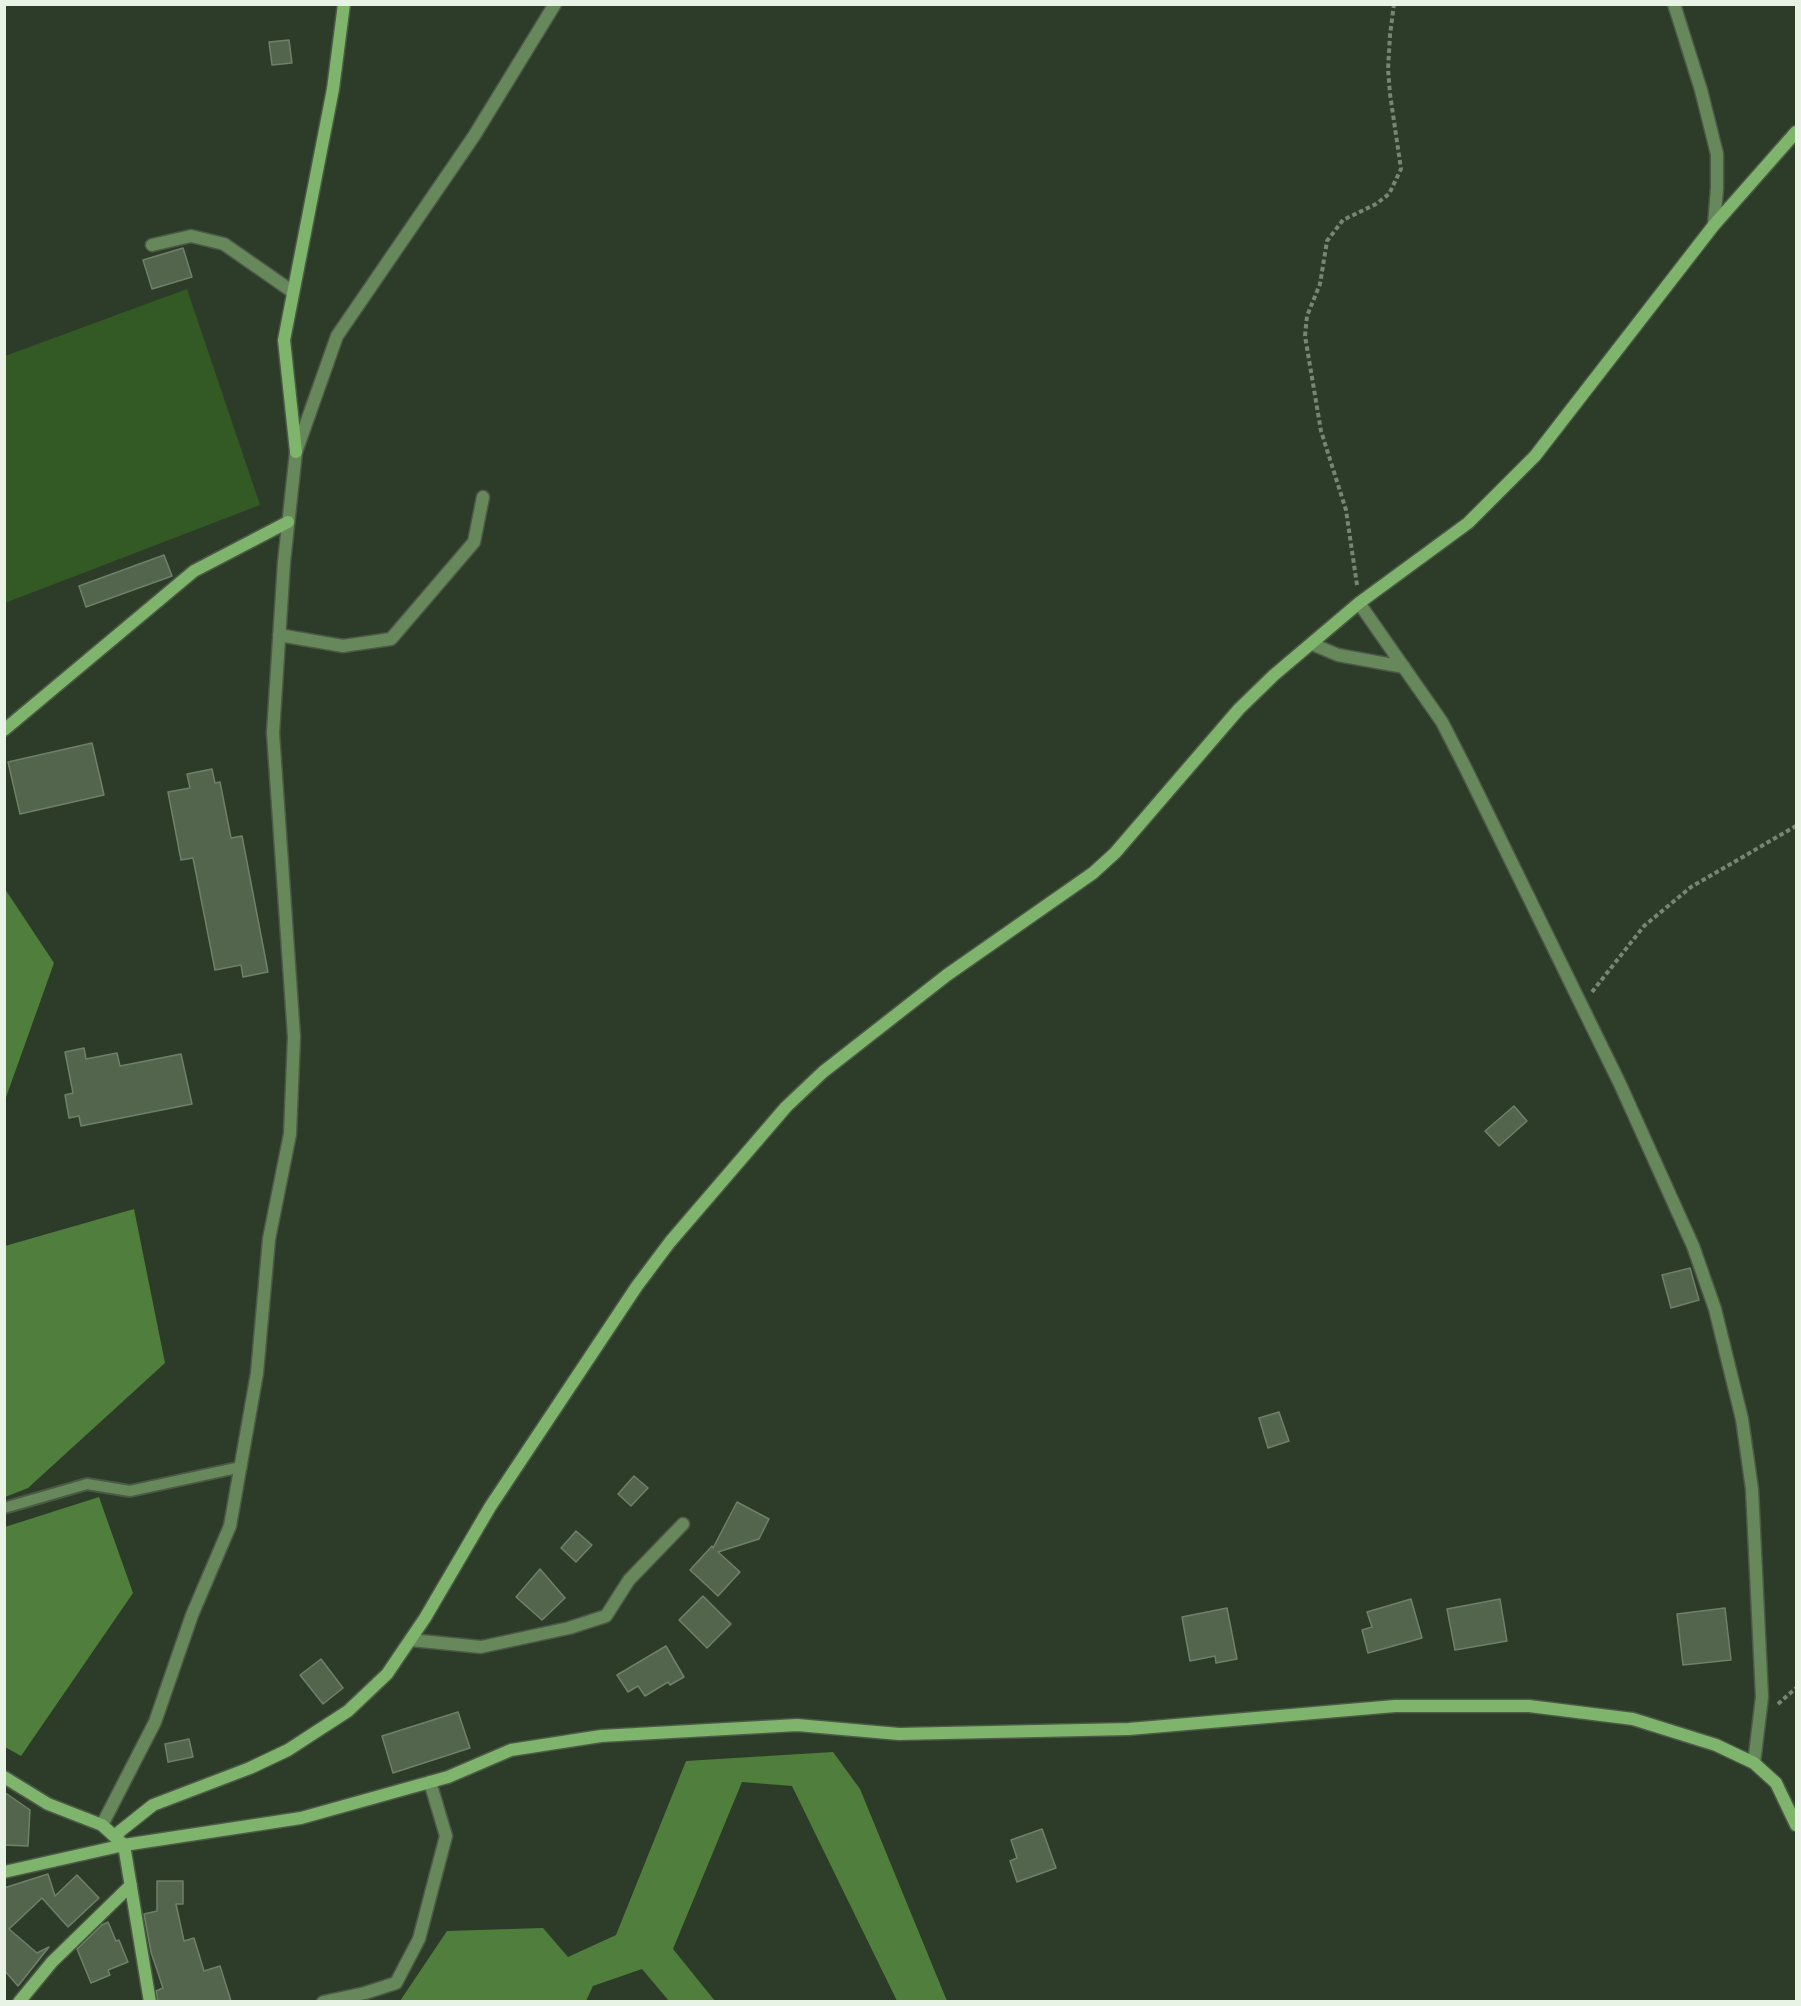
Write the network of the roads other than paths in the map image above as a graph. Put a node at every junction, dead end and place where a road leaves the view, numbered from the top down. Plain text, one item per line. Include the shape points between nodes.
1 (344, 4) edge
2 (555, 4) edge
3 (1674, 4) edge
4 (1797, 132) edge
5 (1714, 225) junction
6 (152, 245) dead end
7 (293, 292) junction
8 (296, 452) junction
9 (483, 497) dead end
10 (288, 522) junction
11 (1359, 603) junction
12 (279, 635) junction
13 (1312, 644) junction
14 (1404, 667) junction
15 (4, 730) edge
16 (241, 1467) junction
17 (4, 1508) edge
18 (683, 1524) dead end
19 (411, 1640) junction
20 (1754, 1763) junction
21 (4, 1777) edge
22 (430, 1782) junction
23 (102, 1825) junction
24 (1797, 1825) edge
25 (114, 1836) junction
26 (124, 1845) junction
27 (4, 1872) edge
28 (131, 1885) junction
29 (19, 2001) edge
30 (150, 2001) edge
31 (323, 2001) edge

1 - 7 street via 333,89
2 - 8 street via 474,136 337,336
3 - 5 street via 1717,153
4 - 5 street
5 - 11 street via 1535,456 1468,524
6 - 7 street via 191,236 224,244
7 - 8 street via 284,340
8 - 10 street
9 - 12 street via 474,542 391,639 343,646
10 - 12 street
10 - 15 street via 194,571
11 - 13 street
11 - 14 street
12 - 16 street via 273,733 294,1037 290,1134 269,1239 257,1373
13 - 14 street via 1338,655
13 - 19 street via 1239,709 1115,853 1093,873 947,975 823,1072 786,1107 676,1234 637,1287 484,1517
14 - 20 street via 1442,722 1582,1005 1693,1246 1715,1309 1742,1419 1752,1489 1762,1697
16 - 17 lane via 130,1491 87,1484
16 - 23 street via 230,1526 192,1615 155,1722
18 - 19 street via 629,1580 606,1616 481,1647
19 - 25 street via 387,1674 348,1711 318,1732 250,1768 153,1805
20 - 22 street via 1716,1745 1633,1719 1529,1706 1395,1706 1129,1729 899,1734 797,1725 613,1735 511,1750
20 - 24 street via 1776,1783
21 - 23 street via 48,1804
22 - 26 street via 301,1818
22 - 31 street via 446,1836 419,1939 396,1983
23 - 25 street
25 - 26 street
26 - 27 street
26 - 28 street
28 - 29 street via 52,1962
28 - 30 street

